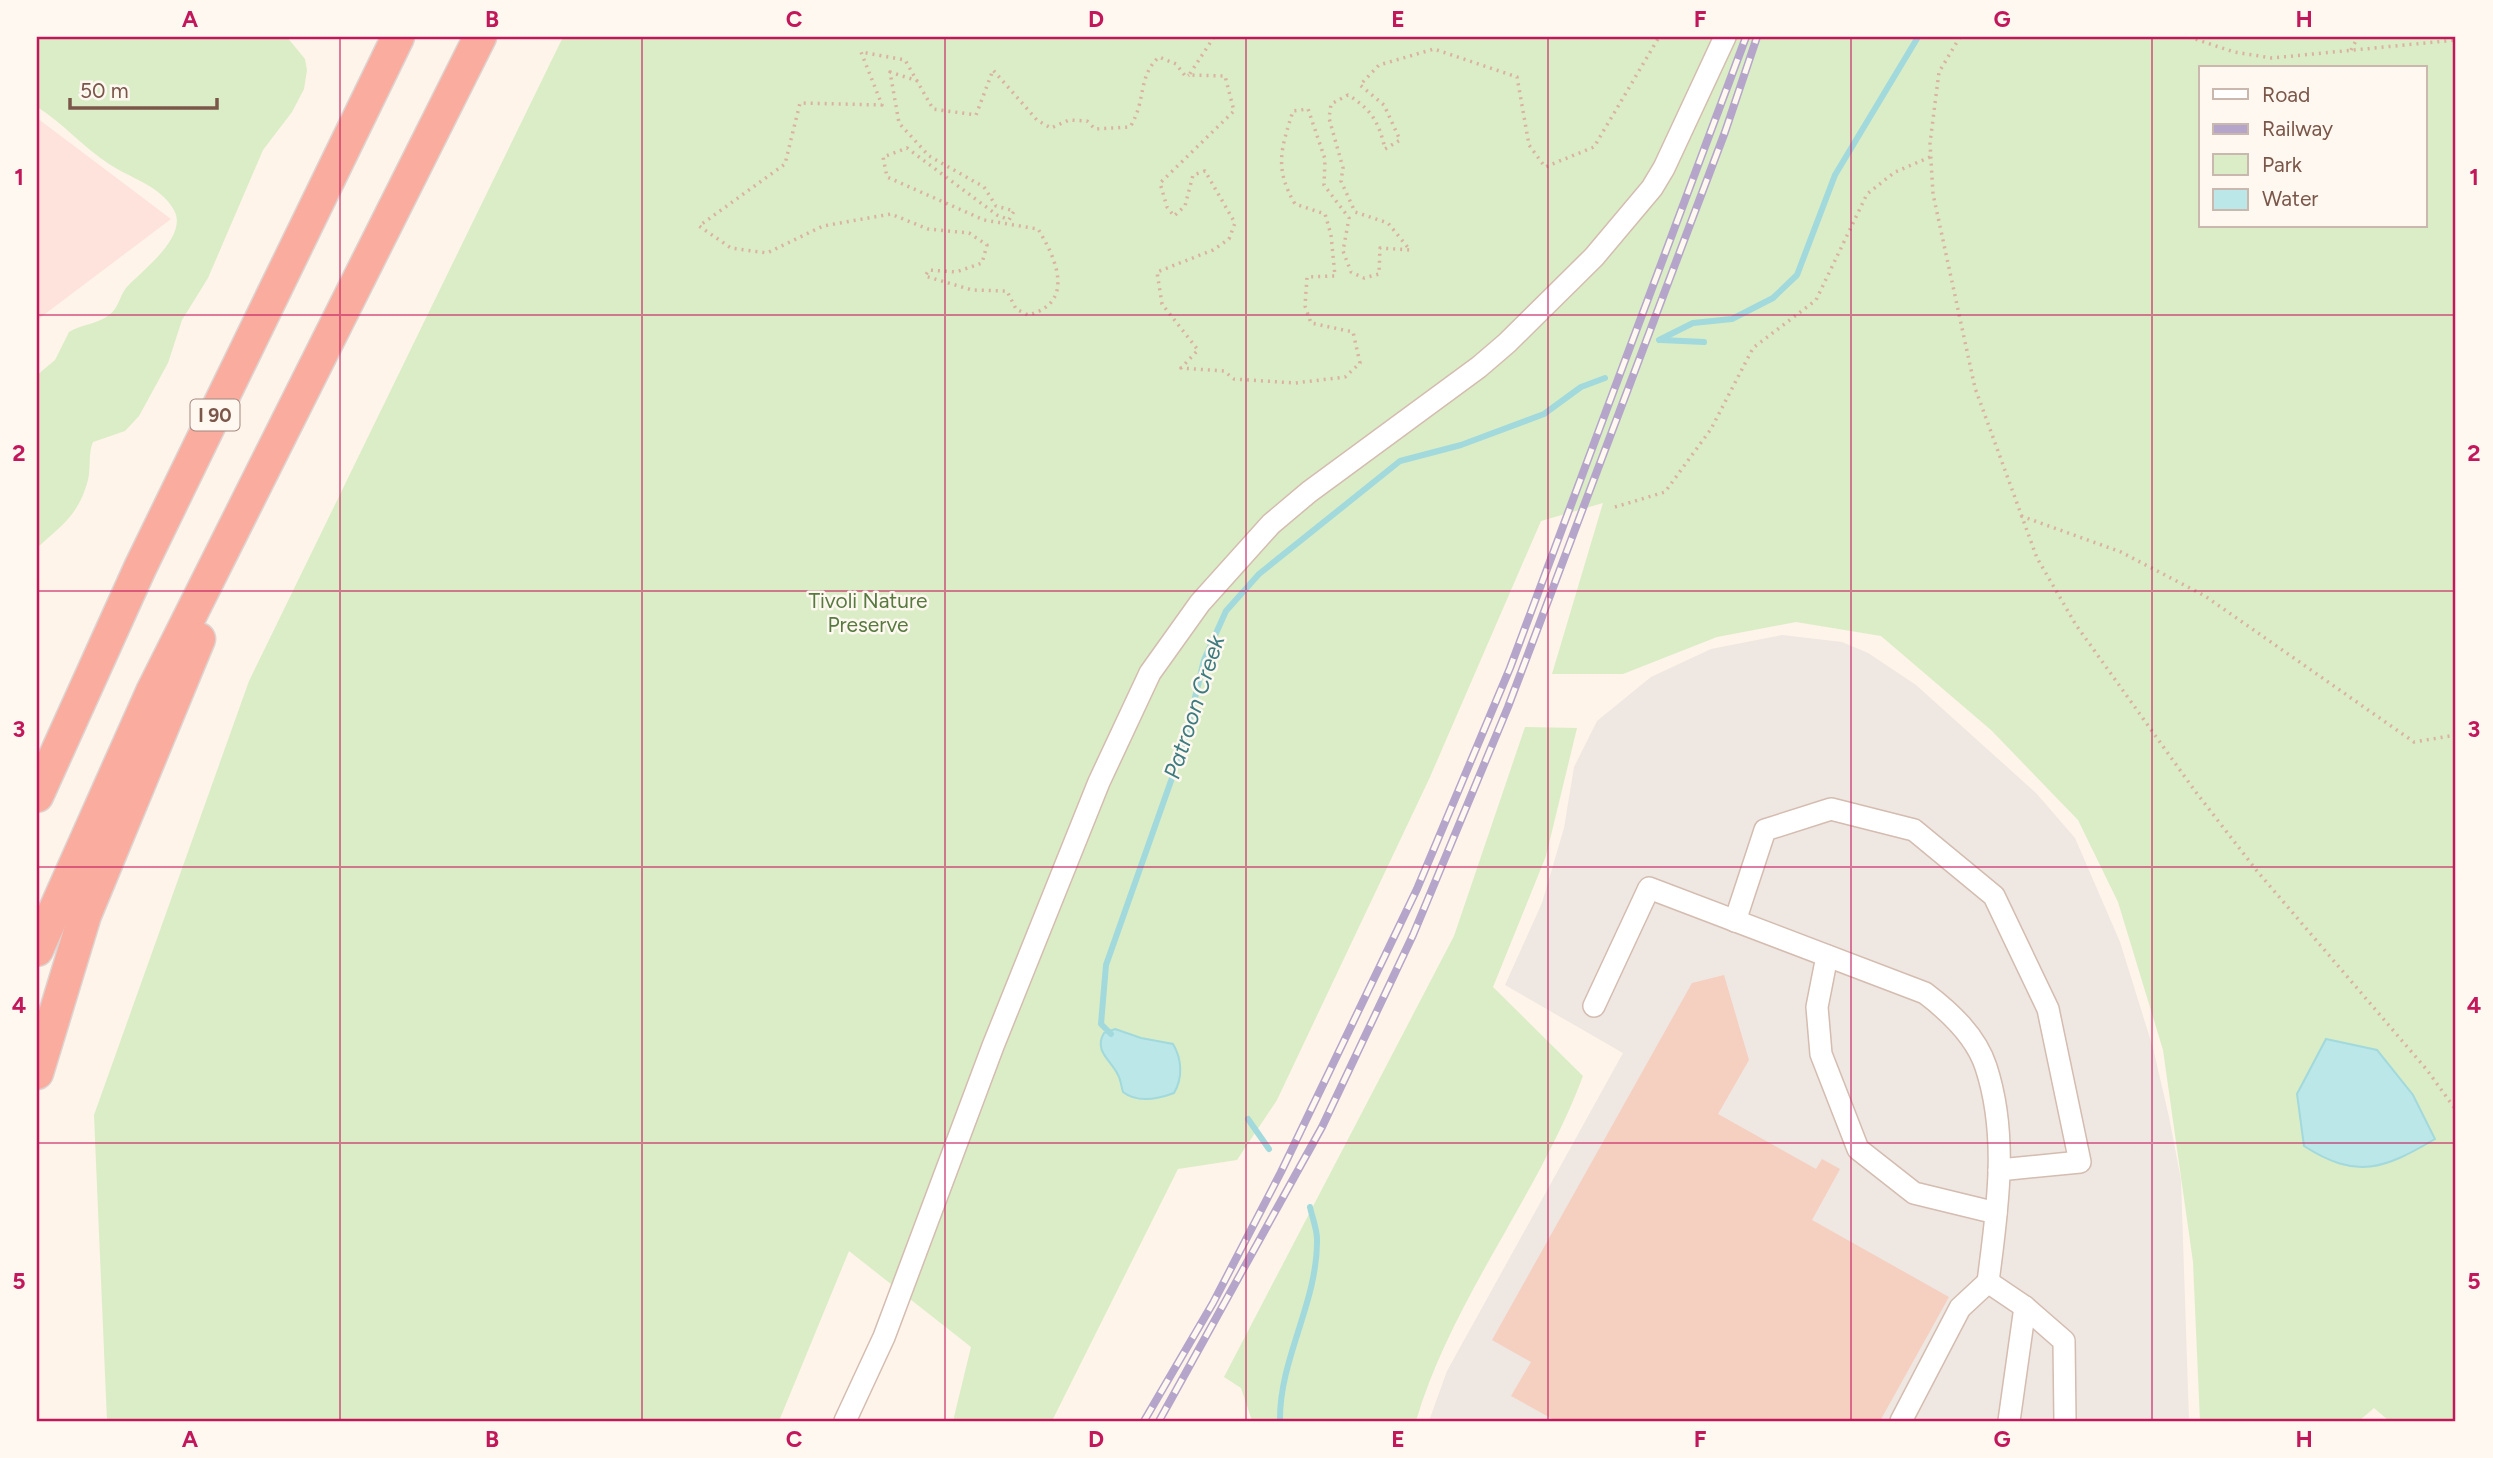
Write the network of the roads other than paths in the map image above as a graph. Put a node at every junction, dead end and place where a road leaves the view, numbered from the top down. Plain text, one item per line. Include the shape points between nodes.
1 (398, 37) edge
2 (480, 37) edge
3 (1725, 37) edge
4 (292, 414) junction
5 (37, 796) edge
6 (1735, 921) junction
7 (37, 950) edge
8 (1827, 956) junction
9 (1594, 1006) dead end
10 (37, 1073) edge
11 (1999, 1170) junction
12 (1996, 1213) junction
13 (1988, 1282) junction
14 (2025, 1307) junction
15 (845, 1421) edge
16 (1901, 1421) edge
17 (2009, 1421) edge
18 (2065, 1421) edge

1 - 5 highway, I 90 via 140,568
2 - 4 highway
3 - 15 street via 1664,168 1594,257 1479,367 1359,453 1271,524 1200,603 1150,673 1100,782 993,1046 884,1337
4 - 7 highway via 152,692
4 - 10 highway via 85,915
6 - 8 street
6 - 9 street via 1648,888
6 - 11 street via 1765,830 1831,808 1914,830 1994,896 2048,1009 2080,1162
8 - 11 street via 1924,993 1967,1032 1986,1066
8 - 12 street via 1817,1007 1821,1054 1858,1149 1914,1193
11 - 12 street
12 - 13 street
13 - 14 street
13 - 16 street via 1960,1308
14 - 17 street
14 - 18 street via 2064,1340

